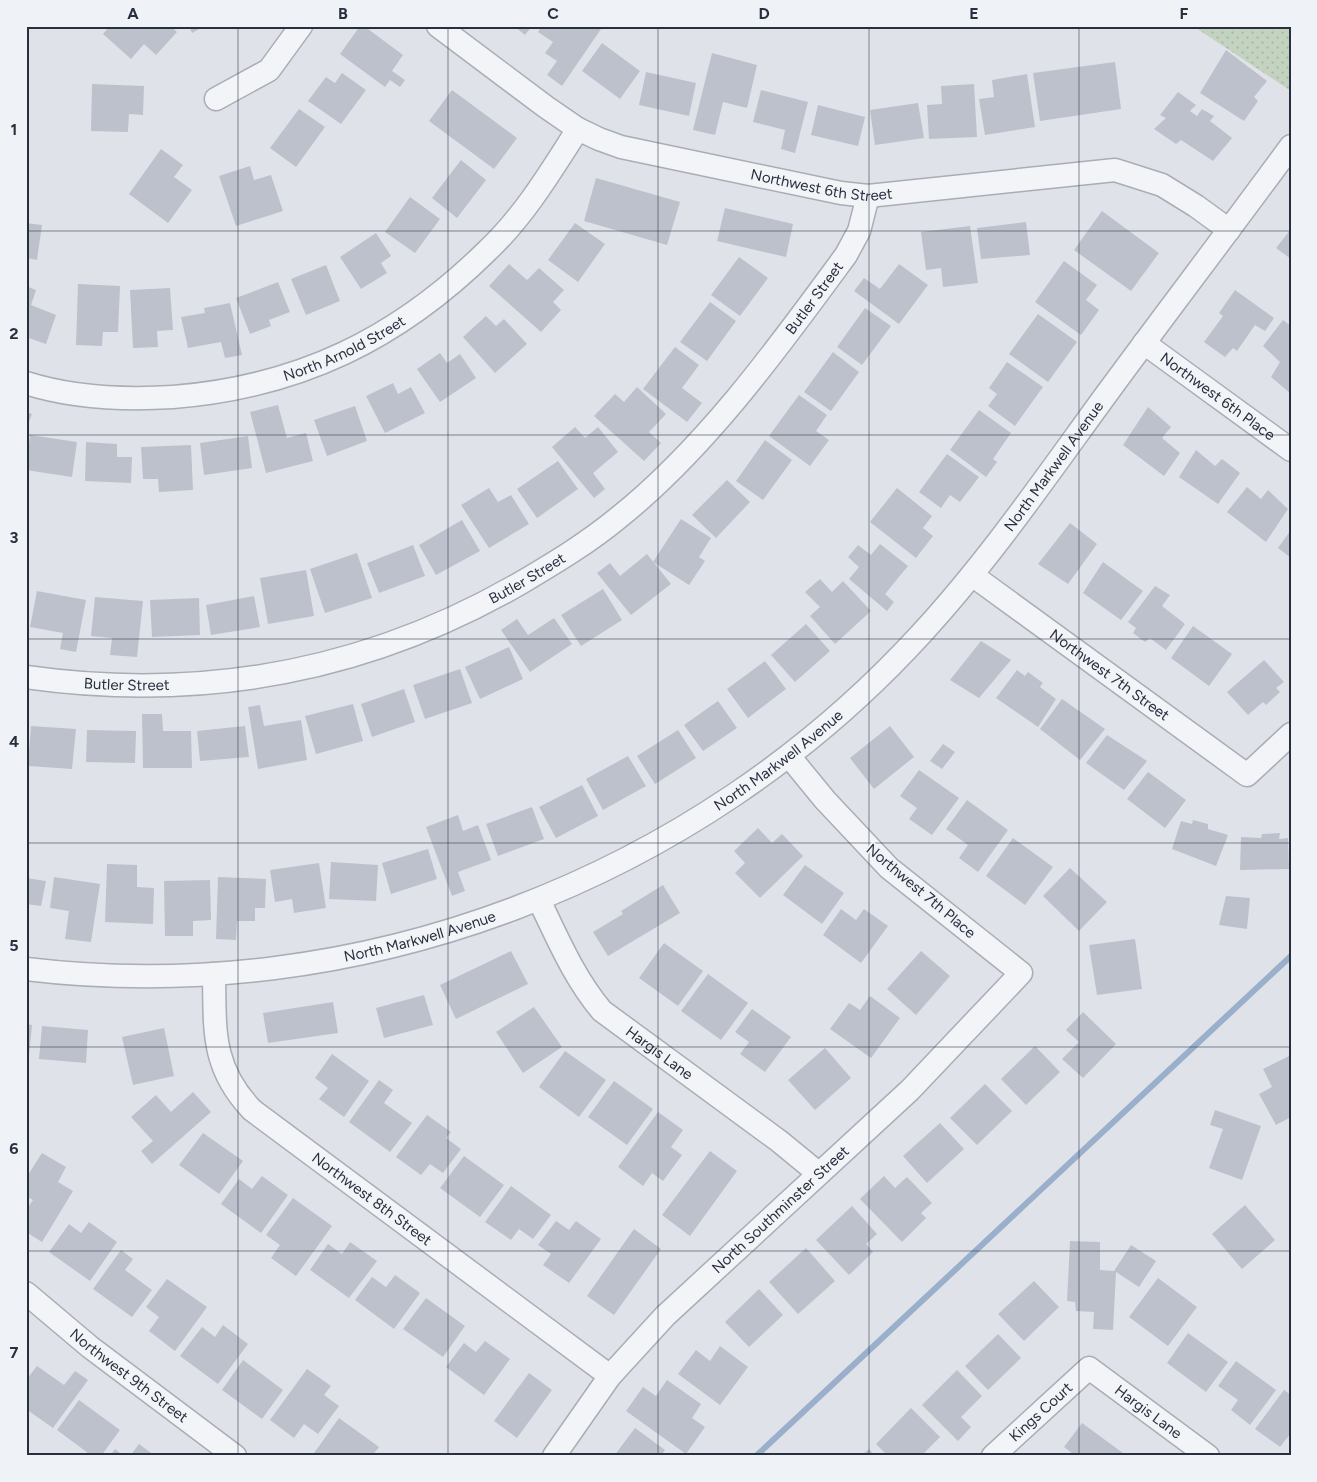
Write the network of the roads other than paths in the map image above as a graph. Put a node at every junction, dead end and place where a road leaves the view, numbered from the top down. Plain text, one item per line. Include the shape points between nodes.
1 (301, 26) edge
2 (438, 26) edge
3 (216, 99) dead end
4 (578, 129) junction
5 (1291, 146) edge
6 (868, 196) junction
7 (1229, 230) junction
8 (1144, 343) junction
9 (26, 383) edge
10 (1291, 450) edge
11 (972, 575) junction
12 (26, 677) edge
13 (1291, 734) edge
14 (789, 756) junction
15 (539, 900) junction
16 (26, 969) edge
17 (1021, 973) joint
18 (214, 974) junction
19 (818, 1173) junction
20 (26, 1293) edge
21 (1089, 1368) joint
22 (610, 1376) junction
23 (235, 1456) edge
24 (554, 1456) edge
25 (993, 1456) edge
26 (1208, 1456) edge

1 - 3 street via 269,70
2 - 4 street, Northwest 6th Street
4 - 6 street, Northwest 6th Street via 621,147 813,188
4 - 9 street, North Arnold Street via 523,211 453,284 365,344 314,368 248,387 134,400 79,394
5 - 7 street, North Markwell Avenue
6 - 7 street, Northwest 6th Street via 1115,170 1162,185
6 - 12 street, Butler Street via 859,231 846,254 694,447 618,518 552,564 489,601 376,649 303,670 242,680 171,686 60,682
7 - 8 street, North Markwell Avenue
8 - 10 street, Northwest 6th Place
8 - 11 street, North Markwell Avenue
11 - 13 street, Northwest 7th Street via 1247,775
11 - 14 street, North Markwell Avenue via 920,636
14 - 15 street, North Markwell Avenue via 676,834
14 - 17 street, Northwest 7th Place via 889,868
15 - 18 street, North Markwell Avenue via 395,947 311,963
15 - 19 street, Hargis Lane via 570,965 587,994 602,1011
16 - 18 street, North Markwell Avenue via 118,976
17 - 19 street, North Southminster Street via 910,1090
18 - 22 street, Northwest 8th Street via 219,1056 227,1077 252,1110
19 - 22 street, North Southminster Street via 746,1244 665,1316
20 - 23 street, Northwest 9th Street via 83,1341
21 - 25 street, Kings Court
21 - 26 street, Hargis Lane
22 - 24 street, North Southminster Street

